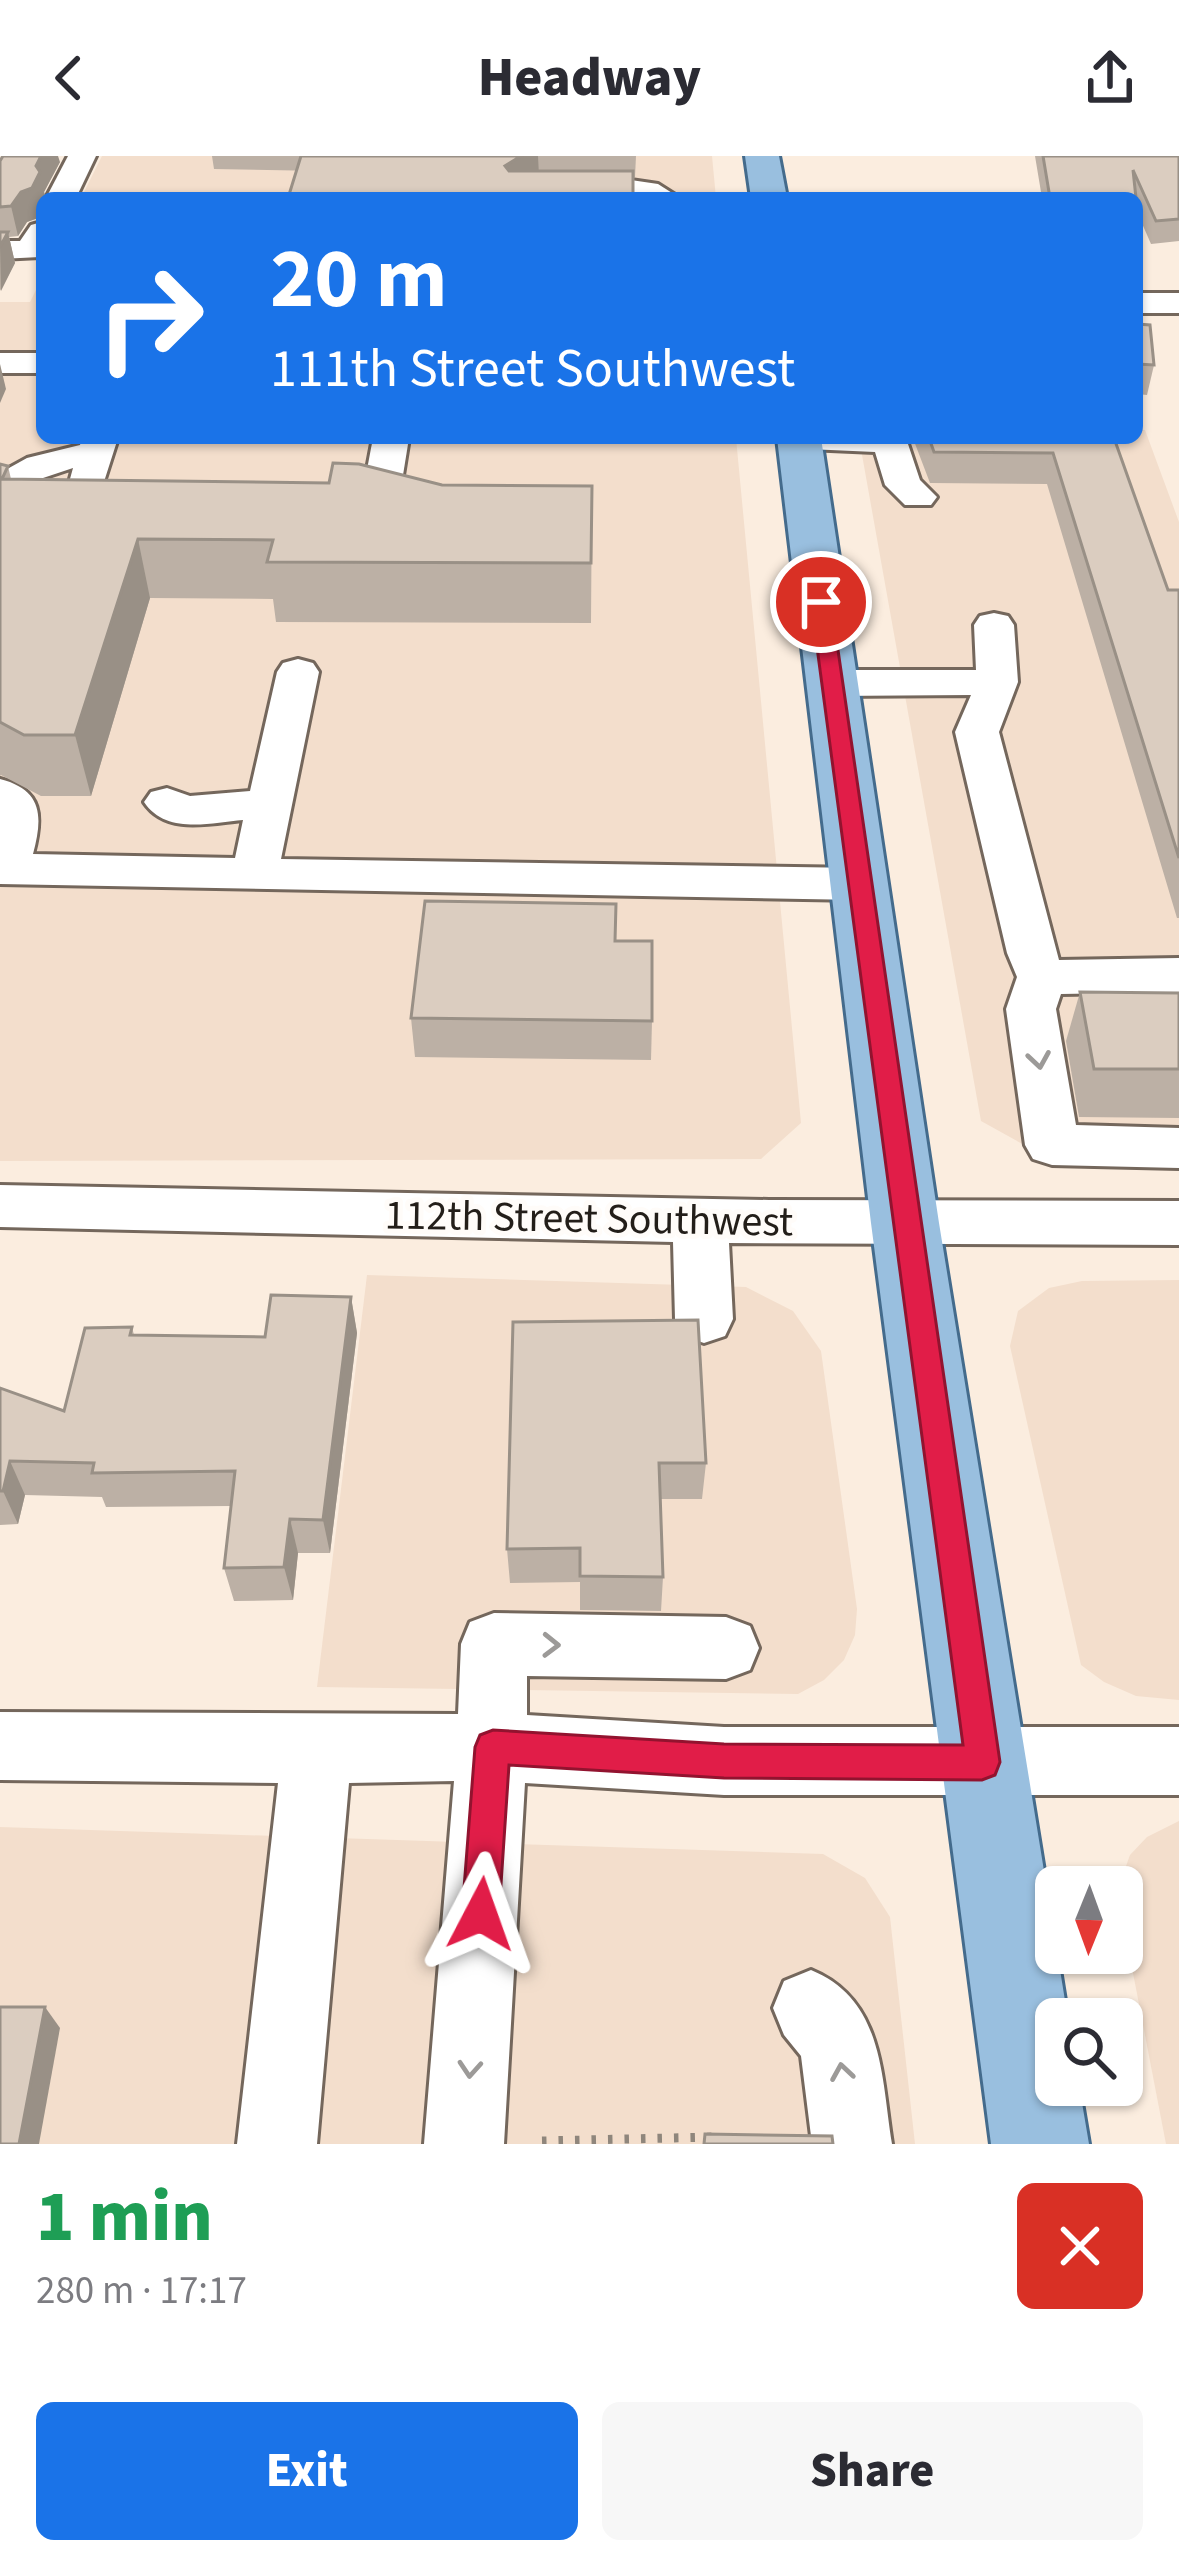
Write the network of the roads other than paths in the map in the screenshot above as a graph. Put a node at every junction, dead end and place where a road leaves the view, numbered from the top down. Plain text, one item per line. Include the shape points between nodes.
1 (82, 156) edge
2 (762, 156) edge
3 (607, 188) edge
4 (64, 192) edge
5 (653, 192) edge
6 (768, 192) edge
7 (36, 240) edge
8 (0, 250) edge
9 (1143, 303) edge
10 (1179, 303) edge
11 (390, 444) edge
12 (800, 444) edge
13 (891, 444) edge
14 (97, 446) edge
15 (918, 497) dead end
16 (0, 500) edge
17 (379, 506) edge
18 (994, 625) dead end
19 (298, 672) dead end
20 (832, 682) junction
21 (997, 682) junction
22 (0, 793) edge
23 (3, 869) edge
24 (255, 871) junction
25 (859, 884) junction
26 (1179, 975) edge
27 (1042, 977) junction
28 (1179, 1148) edge
29 (0, 1205) edge
30 (700, 1220) junction
31 (905, 1223) junction
32 (1179, 1223) edge
33 (704, 1319) dead end
34 (726, 1648) dead end
35 (493, 1747) junction
36 (317, 1750) junction
37 (1179, 1761) edge
38 (4, 1762) edge
39 (982, 1762) junction
40 (811, 2008) dead end
41 (278, 2144) edge
42 (464, 2144) edge
43 (852, 2144) edge
44 (1040, 2144) edge

1 - 4 street
2 - 6 main road
3 - 5 street
7 - 8 street via 29,250
9 - 10 street
11 - 17 street
12 - 20 main road
13 - 15 street via 903,485
14 - 16 street via 81,505 40,513 14,511
18 - 21 street
19 - 24 street via 256,804
20 - 21 street
20 - 25 main road
21 - 27 street via 976,732
22 - 23 street via 17,807 19,823
23 - 24 street
24 - 25 street
25 - 31 main road
26 - 27 street
27 -> 28 street via 1031,1009 1052,1145
29 - 30 street, 112th Street Southwest
30 - 31 street, 112th Street Southwest
30 - 33 street
31 - 32 street, 112th Street Southwest
31 - 39 main road
35 -> 34 street via 494,1644
35 - 36 street
35 - 39 street via 724,1761
35 -> 42 street
36 - 38 street
36 - 41 street
37 - 39 street
39 - 44 main road
43 -> 40 street via 838,2041

